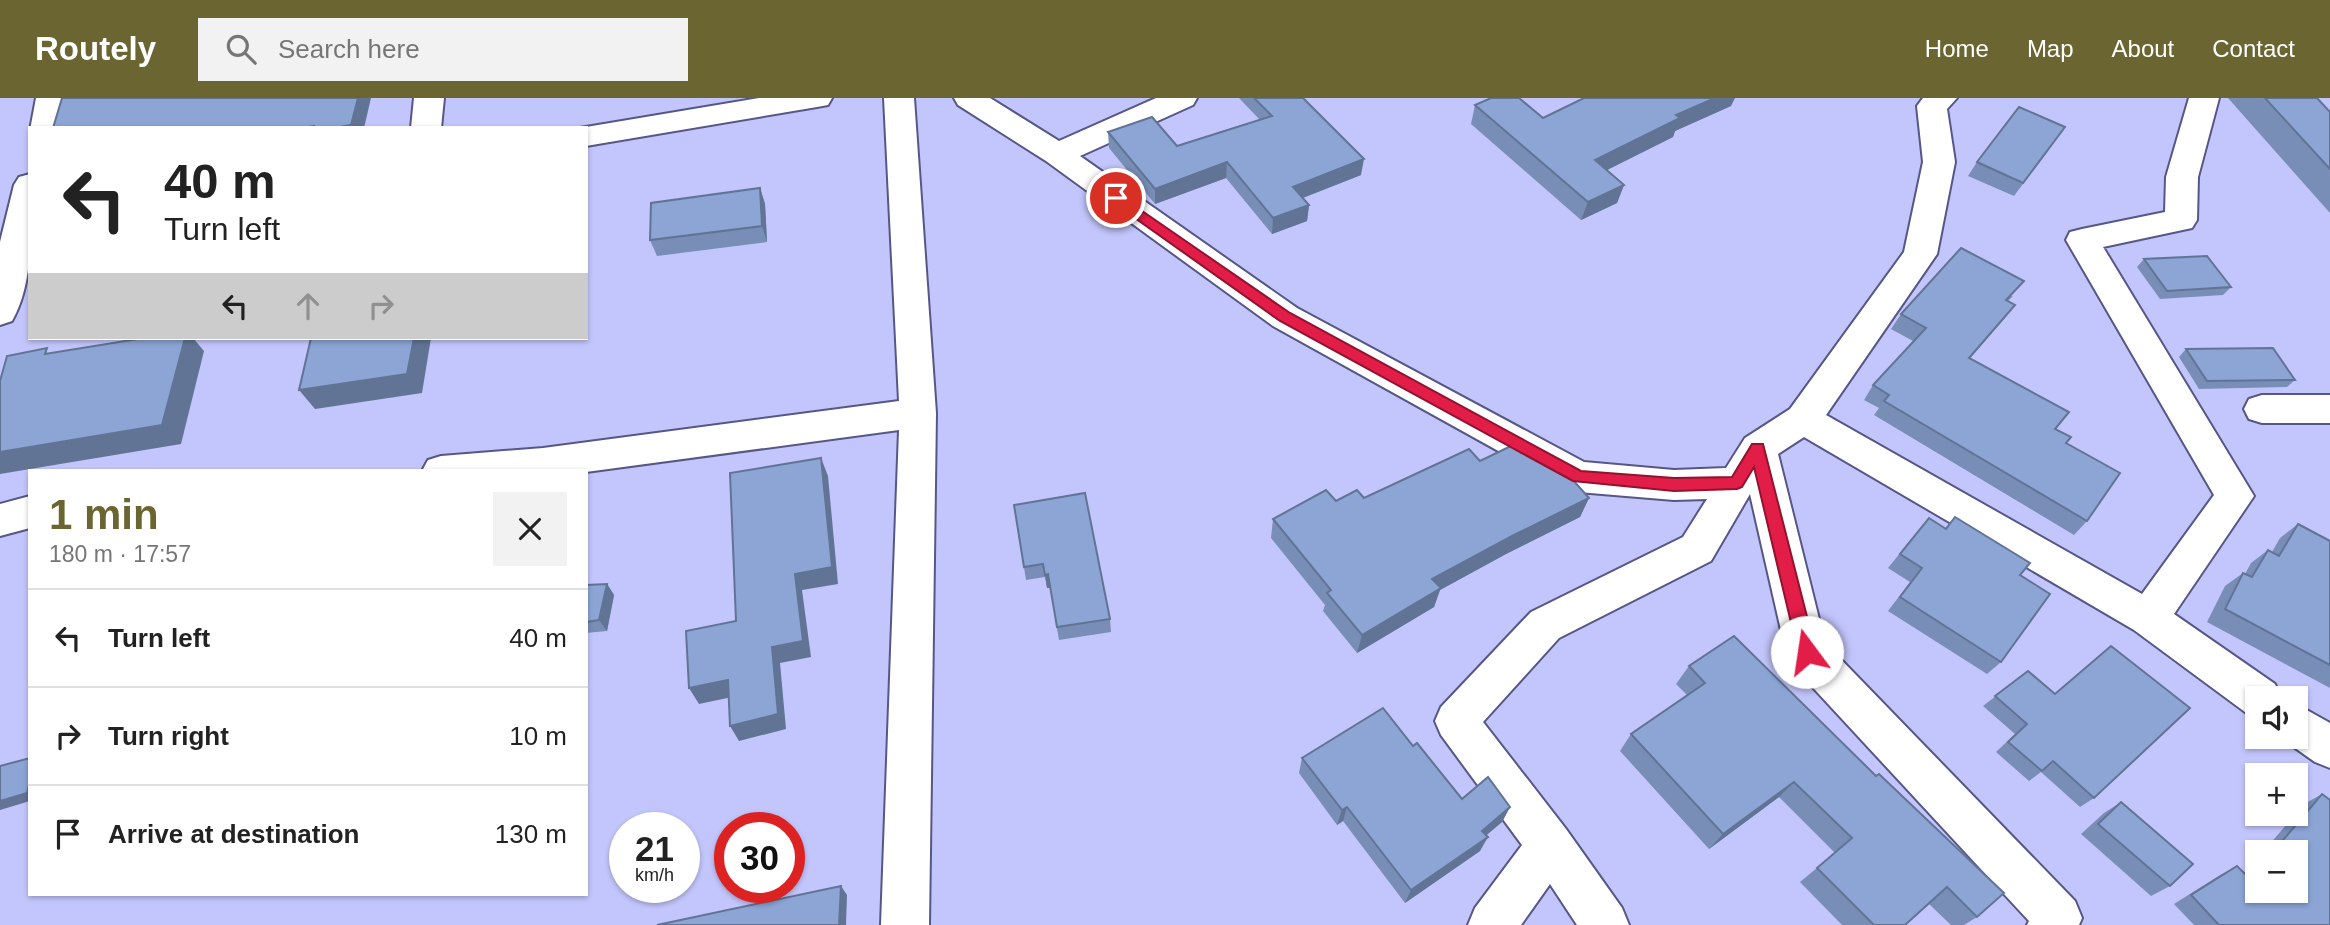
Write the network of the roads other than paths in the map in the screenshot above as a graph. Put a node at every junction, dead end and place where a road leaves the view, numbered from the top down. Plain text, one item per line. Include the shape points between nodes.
1 (51, 98) edge
2 (429, 98) edge
3 (817, 98) edge
4 (899, 98) edge
5 (969, 98) edge
6 (1182, 98) edge
7 (2204, 98) edge
8 (1935, 101) edge
9 (44, 126) edge
10 (426, 126) edge
11 (588, 136) edge
12 (1057, 154) junction
13 (28, 199) edge
14 (23, 235) edge
15 (0, 312) edge
16 (2330, 409) edge
17 (2262, 410) dead end
18 (918, 413) junction
19 (1803, 419) junction
20 (1747, 465) junction
21 (466, 469) edge
22 (28, 513) edge
23 (0, 520) edge
24 (2148, 618) junction
25 (2245, 687) edge
26 (2308, 732) edge
27 (2330, 748) edge
28 (1550, 845) junction
29 (905, 925) edge
30 (1492, 925) edge
31 (1605, 925) edge
32 (2052, 925) edge

1 - 9 street
2 - 10 street
3 - 11 street
4 - 18 street
5 - 12 street
6 - 12 street
7 - 24 street via 2182,177 2181,220 2082,240 2235,496
8 - 19 street via 1939,162 1920,254
12 - 20 street via 1285,317 1578,477 1674,485
13 - 14 street
14 - 15 street
16 - 17 street
18 - 21 street
18 - 29 street
19 - 20 street
19 - 24 street
20 - 28 street via 1697,550 1545,625 1456,721
20 - 32 street via 1807,652 2058,918
22 - 23 street
24 - 25 street
26 - 27 street
28 - 30 street
28 - 31 street

